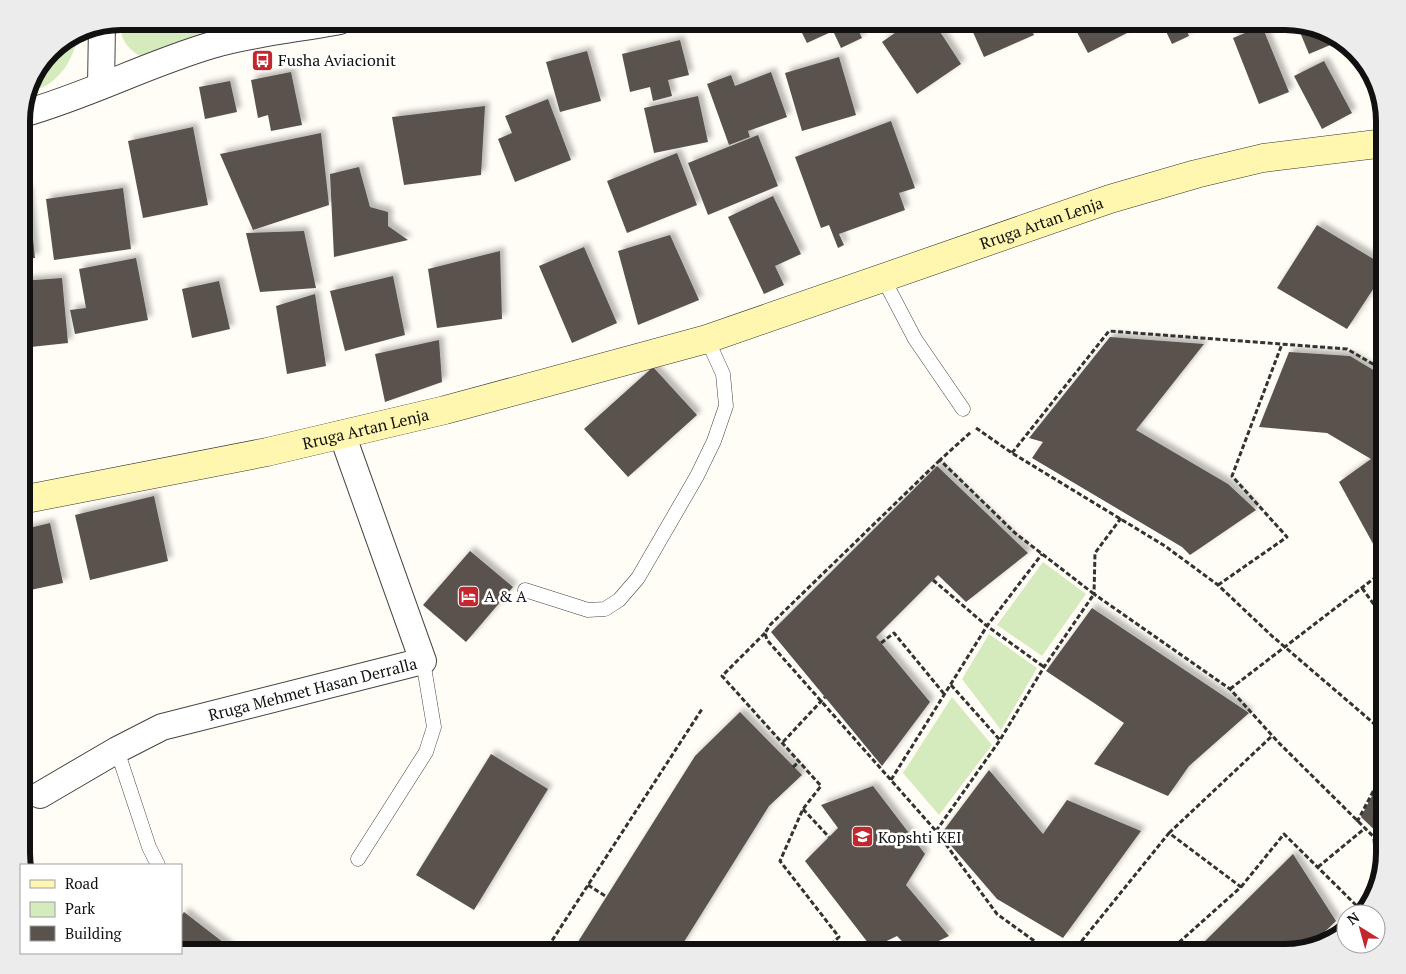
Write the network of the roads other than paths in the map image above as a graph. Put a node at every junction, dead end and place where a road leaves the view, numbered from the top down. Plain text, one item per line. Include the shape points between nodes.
1 (293, 30) edge
2 (102, 33) edge
3 (101, 86) junction
4 (31, 112) edge
5 (1376, 144) edge
6 (883, 278) junction
7 (708, 339) junction
8 (962, 409) dead end
9 (342, 434) junction
10 (30, 498) edge
11 (525, 590) dead end
12 (423, 662) junction
13 (117, 750) junction
14 (40, 795) dead end
15 (358, 859) dead end
16 (158, 864) edge

1 - 3 street via 214,45
2 - 3 street
3 - 4 street
5 - 6 street, Rruga Artan Lenja via 1263,158 1196,174 1110,199
6 - 7 street, Rruga Artan Lenja
6 - 8 lane via 915,339
7 - 9 street, Rruga Artan Lenja via 454,408
7 - 11 lane via 723,374 726,406 697,476 638,578 619,600 605,609 588,610
9 - 10 street, Rruga Artan Lenja
9 - 12 street, Rruga Mehmet Hasan Derralla
12 - 13 street, Rruga Mehmet Hasan Derralla via 162,727
12 - 15 lane via 434,726 426,752
13 - 14 street, Rruga Mehmet Hasan Derralla
13 - 16 lane

